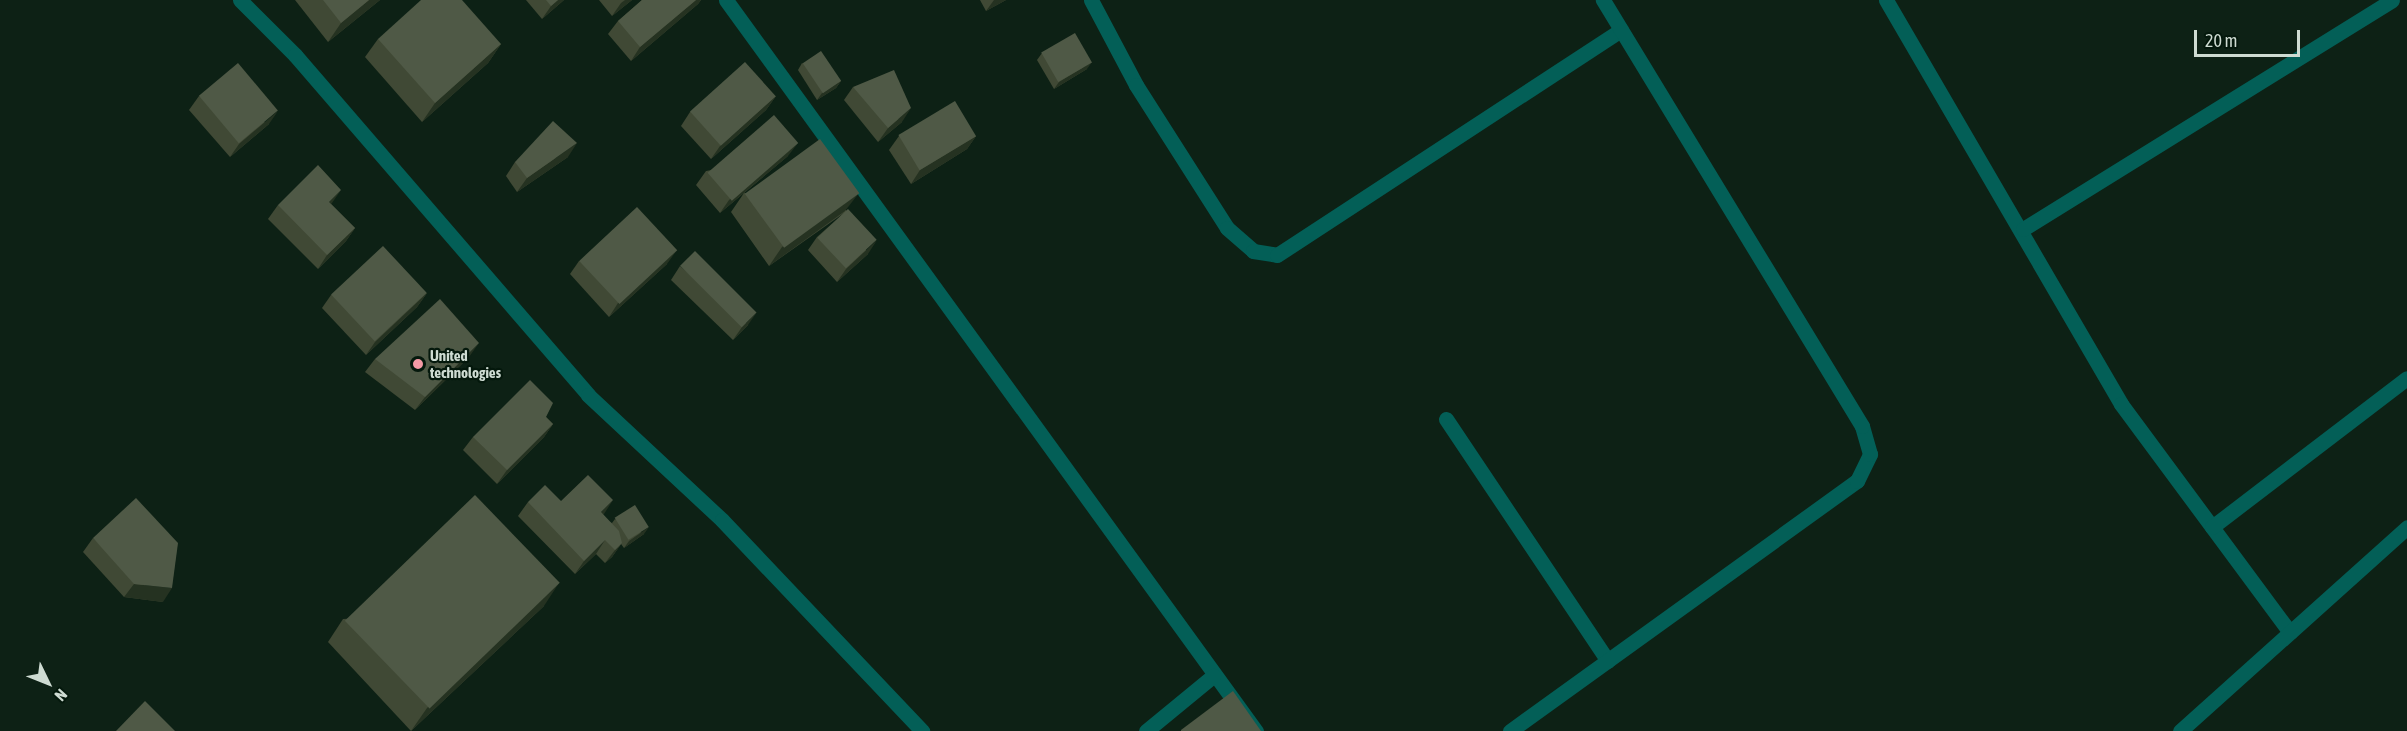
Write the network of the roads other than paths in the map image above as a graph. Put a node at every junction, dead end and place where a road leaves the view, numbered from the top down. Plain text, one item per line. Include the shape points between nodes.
1 (240, 0) edge
2 (726, 0) edge
3 (1090, 0) edge
4 (1603, 0) edge
5 (1886, 0) edge
6 (2392, 0) edge
7 (1621, 30) junction
8 (2024, 229) junction
9 (2407, 378) edge
10 (1446, 419) dead end
11 (2212, 527) junction
12 (2407, 527) edge
13 (2290, 632) junction
14 (1608, 661) junction
15 (1213, 676) junction
16 (922, 731) edge
17 (1146, 731) edge
18 (1256, 731) edge
19 (1510, 731) edge
20 (2180, 731) edge

1 - 16 street via 295,55 588,395 722,520
2 - 15 street
3 - 7 street via 1136,85 1227,228 1253,251 1277,255
4 - 7 street
5 - 8 street
6 - 8 street
7 - 14 street via 1862,426 1870,454 1857,481
8 - 11 street via 2121,404
9 - 11 street
10 - 14 street
11 - 13 street
12 - 13 street
13 - 20 street
14 - 19 street
15 - 17 street
15 - 18 street

